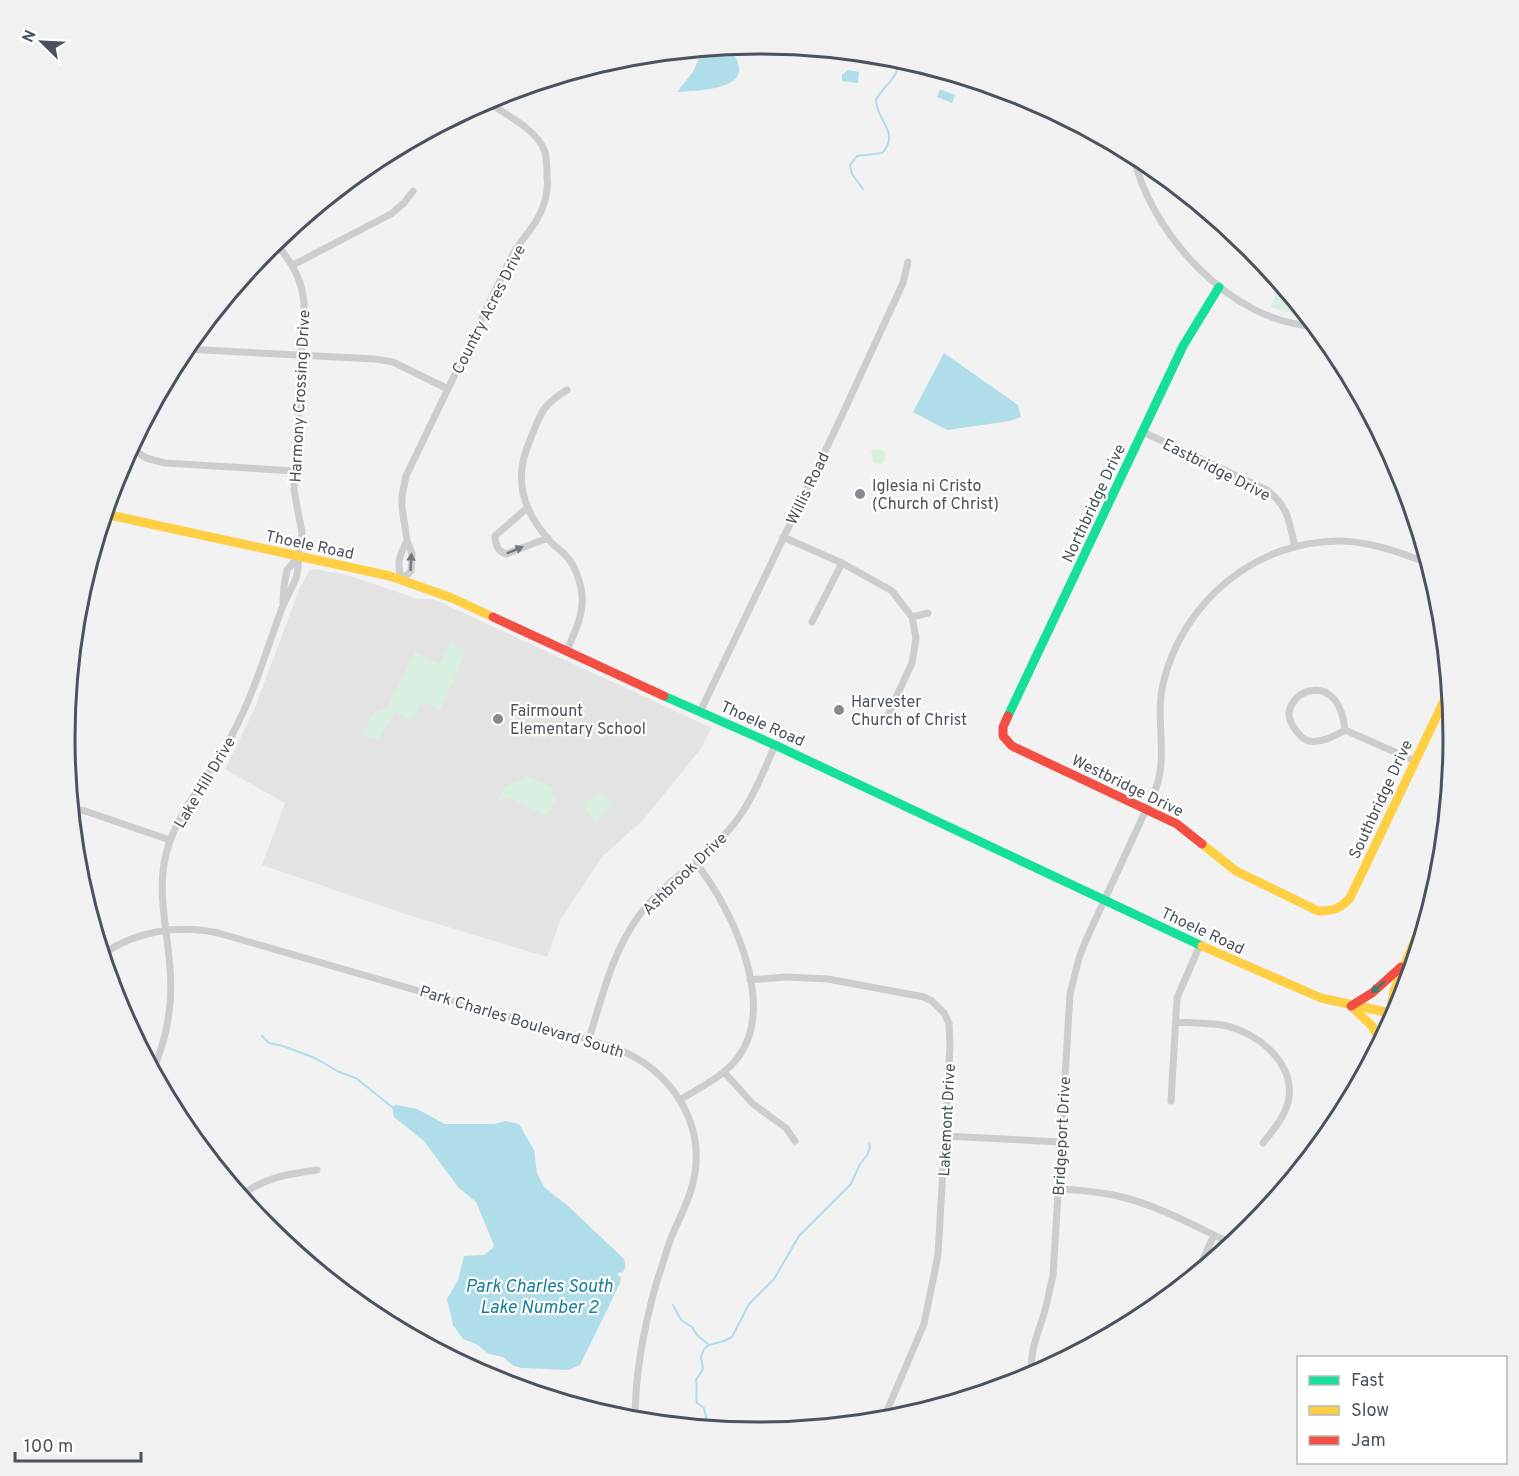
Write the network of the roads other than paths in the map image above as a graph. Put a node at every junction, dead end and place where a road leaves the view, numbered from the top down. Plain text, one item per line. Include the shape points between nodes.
1 (495, 107) edge
2 (1138, 168) edge
3 (413, 191) dead end
4 (280, 250) edge
5 (908, 262) dead end
6 (292, 265) junction
7 (1219, 287) junction
8 (1304, 324) edge
9 (197, 350) edge
10 (302, 355) junction
11 (448, 389) junction
12 (567, 390) dead end
13 (1143, 432) junction
14 (138, 453) edge
15 (296, 471) junction
16 (527, 507) junction
17 (113, 516) edge
18 (783, 537) junction
19 (548, 538) junction
20 (407, 541) junction
21 (1294, 547) junction
22 (298, 557) junction
23 (1420, 560) edge
24 (842, 562) junction
25 (402, 580) junction
26 (283, 606) junction
27 (928, 613) dead end
28 (912, 616) junction
29 (812, 622) dead end
30 (566, 652) junction
31 (1442, 703) edge
32 (700, 712) junction
33 (887, 717) dead end
34 (1346, 730) junction
35 (1003, 736) joint
36 (775, 745) junction
37 (1415, 760) junction
38 (1146, 809) junction
39 (79, 810) edge
40 (170, 840) junction
41 (695, 862) junction
42 (1104, 900) junction
43 (1333, 911) joint
44 (165, 930) junction
45 (1200, 945) junction
46 (110, 951) edge
47 (1407, 958) edge
48 (1403, 966) junction
49 (750, 980) junction
50 (1394, 993) edge
51 (1351, 1006) junction
52 (1386, 1012) edge
53 (1176, 1022) junction
54 (1376, 1033) edge
55 (589, 1039) junction
56 (157, 1061) edge
57 (724, 1072) junction
58 (680, 1100) junction
59 (1171, 1101) dead end
60 (945, 1136) junction
61 (795, 1141) dead end
62 (1061, 1142) junction
63 (1263, 1143) dead end
64 (317, 1170) dead end
65 (1058, 1189) junction
66 (247, 1192) edge
67 (1214, 1236) junction
68 (1223, 1240) edge
69 (1204, 1257) edge
70 (1031, 1365) edge
71 (887, 1410) edge
72 (636, 1411) edge

1 - 11 street, Country Acres Drive via 537,139 545,153 547,188 540,214 510,260
2 - 7 street via 1164,228
3 - 6 street via 391,214
4 - 6 street, Harmony Crossing Drive
5 - 18 street, Willis Road via 903,282
6 - 10 street, Harmony Crossing Drive via 304,295
7 - 8 street via 1285,321
7 - 13 main road, Northbridge Drive via 1183,346
9 - 10 street
10 - 11 street via 387,361
10 - 15 street, Harmony Crossing Drive
11 - 20 street, Country Acres Drive via 406,476 402,496
12 - 16 street via 546,405 527,446 521,483
13 - 21 street, Eastbridge Drive via 1278,499 1286,510
13 - 35 main road, Northbridge Drive via 1003,727
14 - 15 street via 165,463
15 - 22 street, Harmony Crossing Drive via 294,490 302,523
16 - 19 street
16 -> 19 street via 495,536 495,544 506,554
17 - 22 main road, Thoele Road
18 - 24 street
18 - 32 street, Willis Road
19 - 30 street via 568,558 582,593 580,619
20 - 25 street, Country Acres Drive via 397,567
25 -> 20 street, Country Acres Drive via 411,571 412,553
21 - 23 street, Bridgeport Drive via 1342,541 1370,544
21 - 38 street, Bridgeport Drive via 1273,553 1227,580 1181,634 1162,687 1161,773
22 - 25 main road, Thoele Road
22 - 26 street, Lake Hill Drive via 298,573
22 - 26 street, Lake Hill Drive via 287,570
24 - 28 street via 892,591
24 - 29 street
25 - 30 main road, Thoele Road via 452,598
26 - 40 street, Lake Hill Drive via 244,712
27 - 28 street
28 - 33 street via 916,638 912,663
30 - 32 main road, Thoele Road
31 - 37 main road, Southbridge Drive
32 - 36 main road, Thoele Road
34 - 34 street via 1313,742 1303,739 1290,721 1289,708 1298,695 1315,690 1329,693 1338,702
34 - 37 street
35 - 38 main road, Westbridge Drive via 1012,746
36 - 41 street, Ashbrook Drive via 736,821
36 - 42 main road, Thoele Road
37 - 43 main road, Southbridge Drive via 1350,898
38 - 42 street, Bridgeport Drive
38 - 43 main road, Westbridge Drive via 1177,824 1236,871 1318,911
39 - 40 street
40 - 44 street, Lake Hill Drive via 162,881
41 - 49 street via 736,928
41 - 55 street, Ashbrook Drive via 651,900 627,934 610,971
42 - 45 main road, Thoele Road
42 - 62 street, Bridgeport Drive via 1079,958 1070,994
44 - 46 street, Park Charles Boulevard South via 140,936
44 - 55 street, Park Charles Boulevard South via 204,930 240,938
44 - 56 street, Lake Hill Drive via 171,969 169,1015
45 - 51 main road, Thoele Road via 1321,998
45 - 53 street via 1177,998
47 - 48 main road
48 - 50 main road
48 -> 51 main road
49 - 57 street via 750,1034 738,1058
49 - 60 street, Lakemont Drive via 828,979 932,1000 944,1013 950,1033
51 - 52 main road, Thoele Road
51 - 54 main road
53 - 59 street
53 - 63 street via 1238,1030 1258,1041 1281,1062 1287,1072 1288,1099 1284,1113
55 - 58 street, Park Charles Boulevard South via 638,1058 659,1074
57 - 58 street
57 - 61 street via 753,1104 786,1128
58 - 72 street, Park Charles Boulevard South via 694,1138 694,1177 650,1308
60 - 62 street
60 - 71 street, Lakemont Drive via 939,1255 930,1302
62 - 65 street, Bridgeport Drive
64 - 66 street via 266,1179
65 - 67 street via 1094,1191 1128,1199
65 - 70 street, Bridgeport Drive via 1053,1276
67 - 68 street
67 - 69 street

